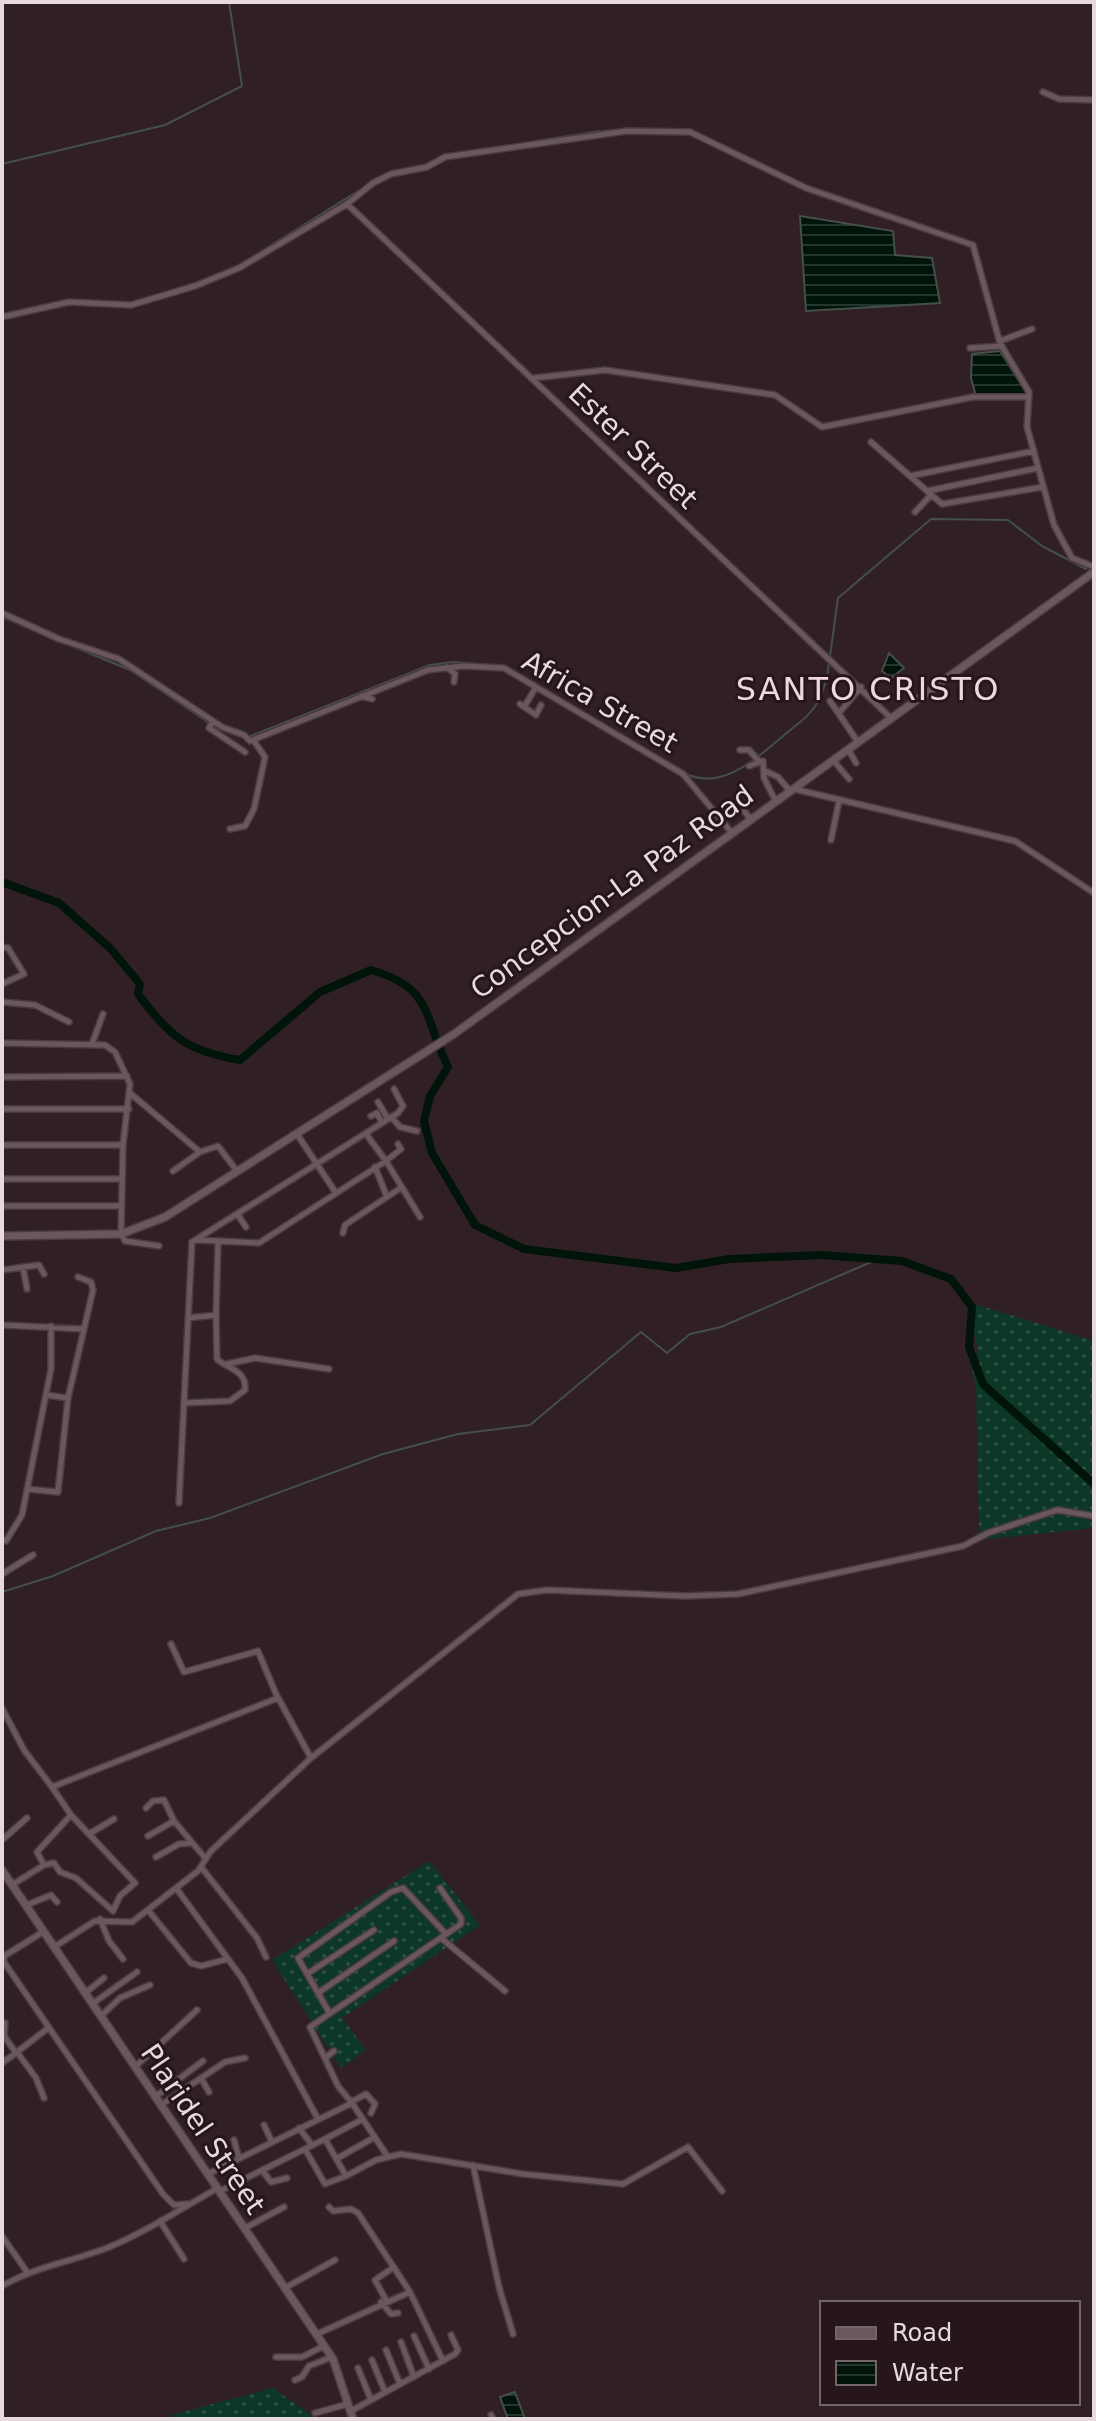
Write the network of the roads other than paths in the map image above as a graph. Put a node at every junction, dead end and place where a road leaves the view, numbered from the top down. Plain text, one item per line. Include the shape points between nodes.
1 (1043, 92) dead end
2 (1094, 100) edge
3 (347, 204) junction
4 (2, 317) edge
5 (1032, 329) dead end
6 (1001, 343) junction
7 (970, 348) dead end
8 (533, 379) junction
9 (1029, 397) junction
10 (871, 442) dead end
11 (1034, 451) junction
12 (1038, 468) junction
13 (910, 476) junction
14 (1043, 487) junction
15 (929, 493) junction
16 (915, 512) dead end
17 (1094, 570) edge
18 (2, 613) edge
19 (447, 666) junction
20 (454, 682) dead end
21 (536, 687) junction
22 (861, 687) junction
23 (361, 695) junction
24 (372, 699) dead end
25 (830, 701) dead end
26 (541, 705) dead end
27 (839, 713) junction
28 (891, 718) junction
29 (211, 723) junction
30 (248, 738) junction
31 (858, 742) junction
32 (848, 749) junction
33 (740, 750) dead end
34 (245, 752) dead end
35 (756, 757) junction
36 (833, 760) junction
37 (856, 763) dead end
38 (749, 766) dead end
39 (765, 771) junction
40 (849, 779) dead end
41 (792, 790) junction
42 (839, 801) junction
43 (776, 802) junction
44 (742, 808) dead end
45 (751, 820) junction
46 (230, 829) dead end
47 (732, 834) junction
48 (831, 840) dead end
49 (1094, 893) edge
50 (2, 947) edge
51 (2, 984) edge
52 (2, 1002) edge
53 (103, 1014) dead end
54 (69, 1022) dead end
55 (2, 1043) edge
56 (92, 1044) junction
57 (127, 1076) junction
58 (2, 1077) edge
59 (394, 1089) dead end
60 (130, 1093) junction
61 (378, 1102) dead end
62 (2, 1109) edge
63 (129, 1109) junction
64 (371, 1116) dead end
65 (387, 1120) junction
66 (417, 1131) dead end
67 (297, 1134) junction
68 (366, 1134) junction
69 (398, 1144) dead end
70 (2, 1145) edge
71 (123, 1145) junction
72 (200, 1152) junction
73 (386, 1161) junction
74 (318, 1165) junction
75 (375, 1167) junction
76 (173, 1171) dead end
77 (237, 1171) junction
78 (2, 1179) edge
79 (121, 1179) junction
80 (402, 1187) junction
81 (336, 1193) junction
82 (387, 1197) junction
83 (2, 1206) edge
84 (122, 1206) junction
85 (238, 1215) junction
86 (420, 1217) dead end
87 (246, 1227) dead end
88 (343, 1233) dead end
89 (121, 1234) junction
90 (2, 1236) edge
91 (196, 1240) junction
92 (218, 1244) junction
93 (159, 1246) dead end
94 (23, 1267) junction
95 (2, 1270) edge
96 (44, 1274) dead end
97 (78, 1277) dead end
98 (27, 1289) dead end
99 (216, 1315) junction
100 (188, 1318) junction
101 (2, 1325) edge
102 (51, 1326) junction
103 (83, 1329) junction
104 (226, 1364) junction
105 (329, 1369) dead end
106 (46, 1395) junction
107 (68, 1398) junction
108 (184, 1403) junction
109 (27, 1489) junction
110 (179, 1503) dead end
111 (1094, 1516) edge
112 (3, 1541) edge
113 (33, 1555) dead end
114 (2, 1574) edge
115 (171, 1644) dead end
116 (278, 1698) junction
117 (2, 1708) edge
118 (311, 1758) junction
119 (52, 1787) junction
120 (146, 1808) dead end
121 (71, 1815) junction
122 (27, 1818) dead end
123 (114, 1819) dead end
124 (174, 1821) junction
125 (89, 1834) junction
126 (148, 1836) dead end
127 (2, 1840) edge
128 (191, 1843) junction
129 (156, 1857) dead end
130 (206, 1859) junction
131 (44, 1865) junction
132 (201, 1867) junction
133 (2, 1870) edge
134 (12, 1885) junction
135 (176, 1888) junction
136 (440, 1888) dead end
137 (57, 1902) dead end
138 (27, 1905) junction
139 (148, 1910) junction
140 (113, 1911) junction
141 (100, 1919) junction
142 (113, 1919) junction
143 (374, 1930) dead end
144 (43, 1932) junction
145 (444, 1936) junction
146 (394, 1941) dead end
147 (53, 1948) junction
148 (266, 1957) dead end
149 (123, 1959) dead end
150 (228, 1959) junction
151 (137, 1972) dead end
152 (307, 1974) junction
153 (104, 1978) dead end
154 (150, 1985) dead end
155 (505, 1991) dead end
156 (318, 1993) junction
157 (84, 1994) junction
158 (91, 2005) junction
159 (197, 2010) dead end
160 (329, 2012) junction
161 (100, 2017) junction
162 (5, 2023) dead end
163 (47, 2029) junction
164 (334, 2051) dead end
165 (16, 2053) junction
166 (245, 2058) dead end
167 (325, 2058) junction
168 (203, 2061) dead end
169 (2, 2063) edge
170 (135, 2068) junction
171 (201, 2078) junction
172 (209, 2092) dead end
173 (154, 2097) junction
174 (44, 2098) dead end
175 (351, 2103) junction
176 (160, 2106) junction
177 (371, 2113) dead end
178 (318, 2119) junction
179 (363, 2119) junction
180 (264, 2125) dead end
181 (299, 2128) junction
182 (375, 2137) junction
183 (325, 2139) junction
184 (234, 2140) dead end
185 (272, 2142) junction
186 (312, 2145) junction
187 (305, 2149) junction
188 (388, 2157) junction
189 (239, 2158) junction
190 (336, 2159) junction
191 (473, 2165) junction
192 (262, 2170) junction
193 (208, 2174) junction
194 (347, 2176) junction
195 (287, 2178) dead end
196 (352, 2182) dead end
197 (219, 2189) junction
198 (722, 2191) dead end
199 (188, 2204) junction
200 (174, 2205) junction
201 (284, 2207) dead end
202 (329, 2207) dead end
203 (167, 2216) junction
204 (160, 2221) junction
205 (244, 2229) junction
206 (2, 2236) edge
207 (184, 2259) dead end
208 (335, 2260) dead end
209 (394, 2267) junction
210 (27, 2272) junction
211 (2, 2286) edge
212 (285, 2288) junction
213 (410, 2292) junction
214 (384, 2301) junction
215 (398, 2313) dead end
216 (513, 2334) dead end
217 (316, 2335) junction
218 (451, 2335) dead end
219 (414, 2336) dead end
220 (401, 2342) dead end
221 (324, 2346) junction
222 (386, 2350) dead end
223 (276, 2357) dead end
224 (332, 2357) junction
225 (372, 2360) dead end
226 (443, 2361) junction
227 (358, 2368) dead end
228 (429, 2369) junction
229 (414, 2377) junction
230 (295, 2380) dead end
231 (400, 2384) junction
232 (386, 2392) junction
233 (371, 2400) junction
234 (351, 2411) edge
235 (315, 2413) dead end

1 - 2 street via 1065,100
3 - 4 street via 239,268 195,286 131,305 69,302
3 - 6 street via 384,177 451,156 572,136 683,130 806,188 970,243
3 - 8 street, Ester Street
5 - 6 street
6 - 7 street
6 - 9 street
8 - 9 street via 605,370 775,395 822,427 959,399
8 - 22 street, Ester Street
9 - 11 street via 1027,427
10 - 13 street
11 - 12 street
11 - 13 street
12 - 14 street
12 - 15 street
13 - 15 street
14 - 15 street via 942,504
14 - 17 street via 1067,551
15 - 16 street
17 - 28 main road, Concepcion-La Paz Road
18 - 29 street via 119,659
19 - 20 street via 455,674
19 - 21 street, Africa Street via 504,668
19 - 23 street, Africa Street
21 - 26 street via 522,706 536,715
21 - 47 street, Africa Street via 683,774
22 - 27 street
22 - 28 street, Ester Street
23 - 24 street
23 - 30 street, Africa Street
25 - 27 street
27 - 31 street
28 - 31 main road, Concepcion-La Paz Road
29 - 30 street
29 - 34 street via 212,731
30 - 46 street via 265,755 254,809 245,826
31 - 32 main road, Concepcion-La Paz Road
32 - 36 main road, Concepcion-La Paz Road
32 - 37 street
33 - 35 street
35 - 38 street
35 - 39 street
36 - 40 street
36 - 41 main road, Concepcion-La Paz Road
39 - 41 street
39 - 43 street
41 - 42 street
41 - 43 main road, Concepcion-La Paz Road
42 - 48 street
42 - 49 street via 1015,841
43 - 45 main road, Concepcion-La Paz Road
44 - 45 street
45 - 47 main road, Concepcion-La Paz Road
47 - 67 main road, Concepcion-La Paz Road via 447,1038
50 - 51 street via 8,948 24,974
52 - 54 street via 35,1005
53 - 56 street
55 - 56 street
56 - 57 street via 115,1052
57 - 58 street
57 - 60 street
59 - 65 street via 403,1108
60 - 63 street
60 - 72 street
61 - 65 street
62 - 63 street
63 - 71 street
64 - 65 street via 377,1113
65 - 66 street
65 - 68 street
67 - 74 street
67 - 77 main road, Concepcion-La Paz Road
68 - 73 street
68 - 74 street
69 - 73 street via 399,1151
70 - 71 street
71 - 79 street
72 - 76 street
72 - 77 street via 218,1146
73 - 75 street
73 - 80 street
74 - 81 street
74 - 85 street
75 - 81 street
75 - 82 street
77 - 89 main road, Concepcion-La Paz Road via 143,1227
78 - 79 street
79 - 84 street
80 - 82 street
80 - 86 street
81 - 92 street via 259,1243
82 - 88 street via 345,1225
83 - 84 street
84 - 89 street
85 - 87 street
85 - 91 street
89 - 90 main road, Concepcion-La Paz Road
89 - 93 street via 125,1241
91 - 92 street
91 - 100 street
92 - 99 street
94 - 95 street
94 - 96 street via 42,1266
94 - 98 street
97 - 103 street via 93,1285
99 - 100 street
99 - 104 street via 217,1359
100 - 108 street
101 - 102 street
102 - 103 street
102 - 106 street
103 - 107 street
104 - 105 street via 255,1358
104 - 108 street via 246,1383 237,1398
106 - 107 street
106 - 109 street
107 - 109 street via 58,1492
108 - 110 street
109 - 112 street via 21,1518
111 - 118 street via 1053,1511 963,1546 738,1594 518,1594
113 - 114 street
115 - 116 street via 184,1672 258,1651
116 - 118 street
116 - 119 street
117 - 119 street
118 - 130 street
119 - 121 street
120 - 124 street via 164,1800
121 - 125 street
121 - 131 street via 37,1852
122 - 127 street
123 - 125 street
124 - 126 street
124 - 128 street
125 - 140 street via 135,1883
128 - 129 street
128 - 130 street
130 - 132 street
131 - 134 street
131 - 140 street via 54,1863
132 - 135 street
132 - 148 street
133 - 134 main road, Plaridel Street
134 - 138 main road, Plaridel Street
135 - 139 street
135 - 150 street
136 - 145 street via 462,1922
137 - 138 street via 51,1895
138 - 144 main road, Plaridel Street
139 - 142 street via 130,1923
139 - 150 street via 191,1963 201,1966
140 - 142 street
141 - 142 street
141 - 147 street
141 - 149 street
143 - 152 street
144 - 147 main road, Plaridel Street
144 - 163 street via 3,1959
145 - 152 street via 399,1888 299,1955
145 - 155 street
145 - 160 street
146 - 156 street
147 - 157 main road, Plaridel Street
150 - 178 street
151 - 158 street
152 - 156 street
153 - 157 street
154 - 161 street via 120,1998
156 - 160 street
157 - 158 main road, Plaridel Street
158 - 161 main road, Plaridel Street
159 - 170 street
160 - 167 street via 310,2027
161 - 170 main road, Plaridel Street
162 - 165 street via 4,2036
163 - 165 street
163 - 200 street
164 - 167 street
165 - 169 street
165 - 174 street
166 - 171 street via 227,2061
167 - 175 street
168 - 173 street
170 - 173 main road, Plaridel Street
171 - 172 street
171 - 176 street
173 - 176 main road, Plaridel Street
175 - 177 street via 366,2094 375,2104
175 - 178 street
175 - 179 street
176 - 193 main road, Plaridel Street
178 - 181 street
179 - 182 street
179 - 183 street
180 - 185 street
181 - 185 street
181 - 186 street
182 - 188 street
182 - 190 street
183 - 186 street
183 - 190 street
184 - 189 street
185 - 189 street
186 - 187 street
187 - 192 street
187 - 194 street via 325,2184
188 - 191 street via 401,2154
188 - 194 street
189 - 193 street
190 - 194 street
191 - 198 street via 623,2184 688,2147
191 - 216 street
192 - 195 street via 271,2182
192 - 197 street
193 - 197 main road, Plaridel Street
194 - 196 street
197 - 199 street
197 - 205 main road, Plaridel Street
199 - 200 street
199 - 203 street
200 - 203 street
201 - 205 street
202 - 209 street via 358,2213
203 - 204 street
204 - 207 street
204 - 210 street via 71,2262
205 - 212 main road, Plaridel Street
206 - 210 street
208 - 212 street
209 - 213 street
209 - 214 street via 375,2280
210 - 211 street
212 - 217 main road, Plaridel Street
213 - 214 street
213 - 226 street
214 - 215 street via 391,2314
214 - 217 street
217 - 221 main road, Plaridel Street
218 - 226 street via 457,2352
219 - 228 street
220 - 229 street
221 - 223 street via 302,2357
221 - 224 main road, Plaridel Street
222 - 231 street
224 - 230 street via 309,2366
224 - 234 main road, Plaridel Street
225 - 232 street
226 - 228 street
227 - 233 street
228 - 229 street
229 - 231 street
231 - 232 street
232 - 233 street
233 - 234 street
234 - 235 street

